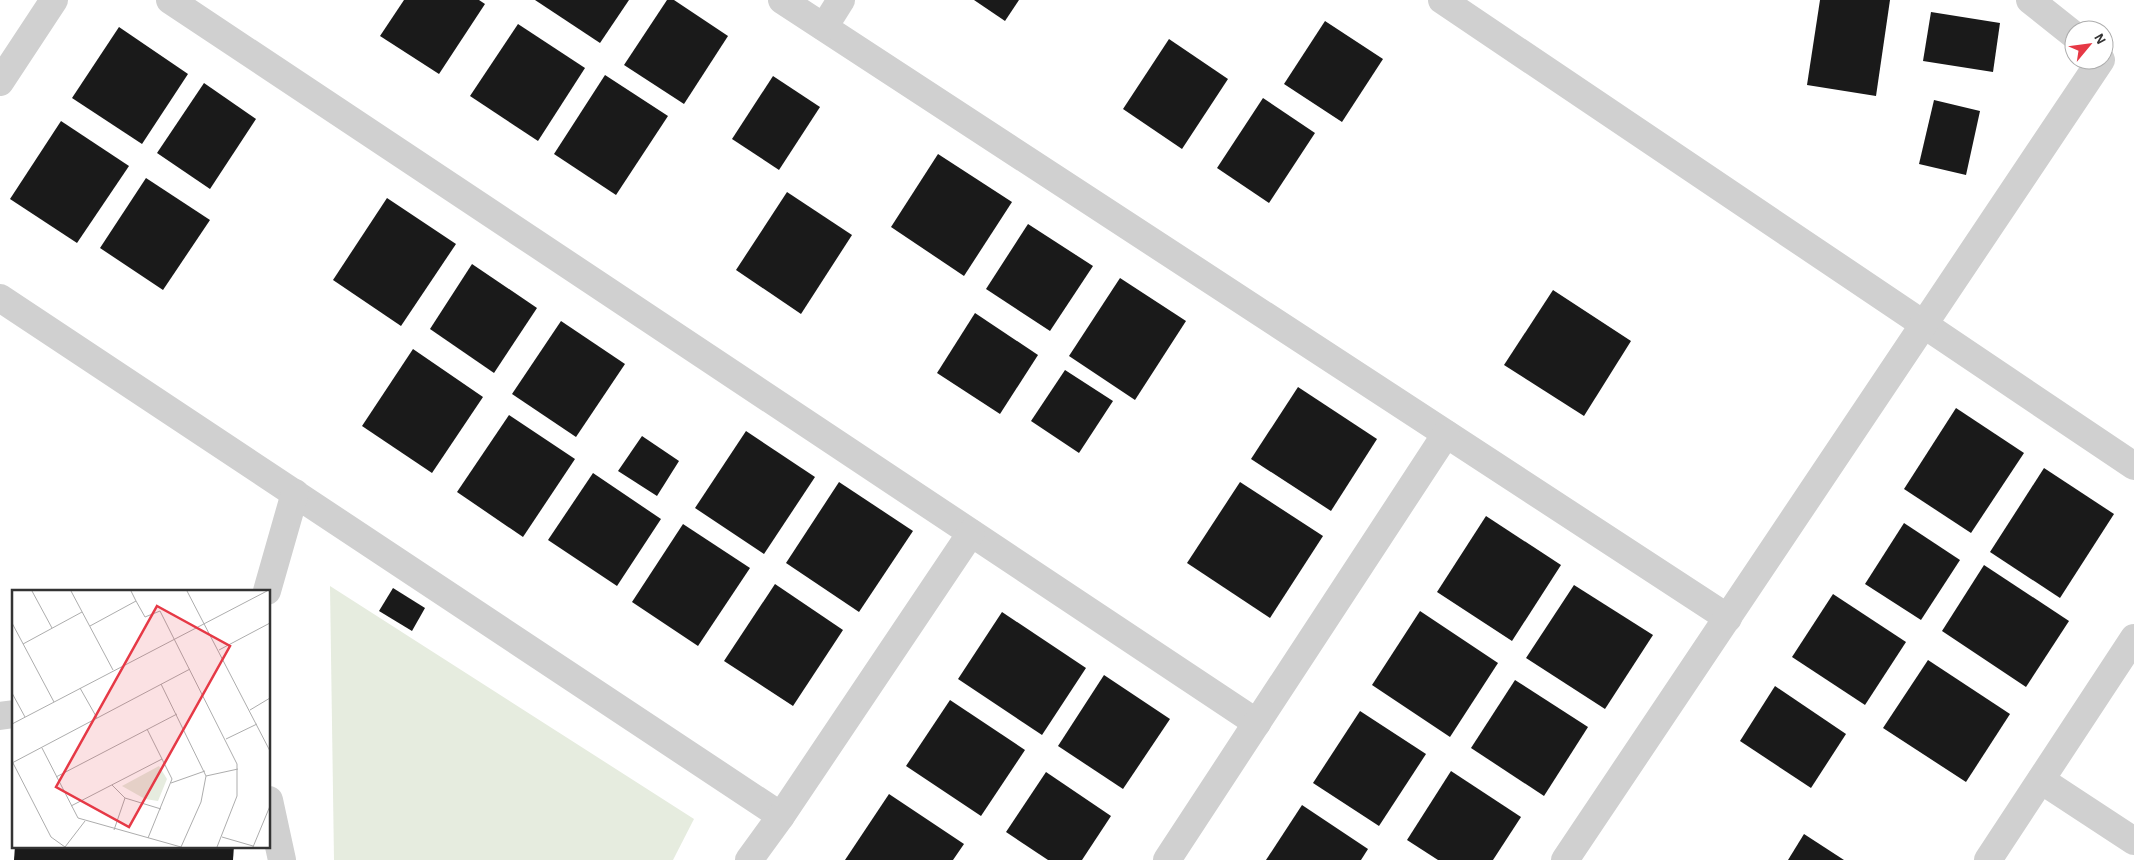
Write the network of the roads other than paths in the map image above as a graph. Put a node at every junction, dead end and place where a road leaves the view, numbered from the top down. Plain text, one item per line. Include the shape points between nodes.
1 (54, 0) edge
2 (170, 0) edge
3 (782, 0) edge
4 (841, 0) edge
5 (1442, 0) edge
6 (2030, 0) edge
7 (2064, 27) edge
8 (824, 28) junction
9 (2094, 70) edge
10 (0, 82) edge
11 (0, 298) edge
12 (1925, 325) junction
13 (1446, 434) junction
14 (2134, 466) edge
15 (294, 494) junction
16 (971, 533) junction
17 (267, 590) edge
18 (1728, 618) junction
19 (2134, 638) edge
20 (1257, 723) junction
21 (2041, 780) junction
22 (270, 805) edge
23 (781, 816) junction
24 (2134, 841) edge
25 (282, 860) edge
26 (749, 860) edge
27 (1167, 860) edge
28 (1565, 860) edge
29 (1988, 860) edge

1 - 10 street
2 - 16 street
3 - 8 street
4 - 8 street
5 - 12 street
6 - 7 street
8 - 13 street
9 - 12 street
11 - 15 street
12 - 14 street
12 - 18 street
13 - 18 street
13 - 20 street
15 - 17 street
15 - 23 street
16 - 20 street
16 - 23 street
18 - 28 street
19 - 21 street
20 - 27 street
21 - 24 street
21 - 29 street
22 - 25 street
23 - 26 street

